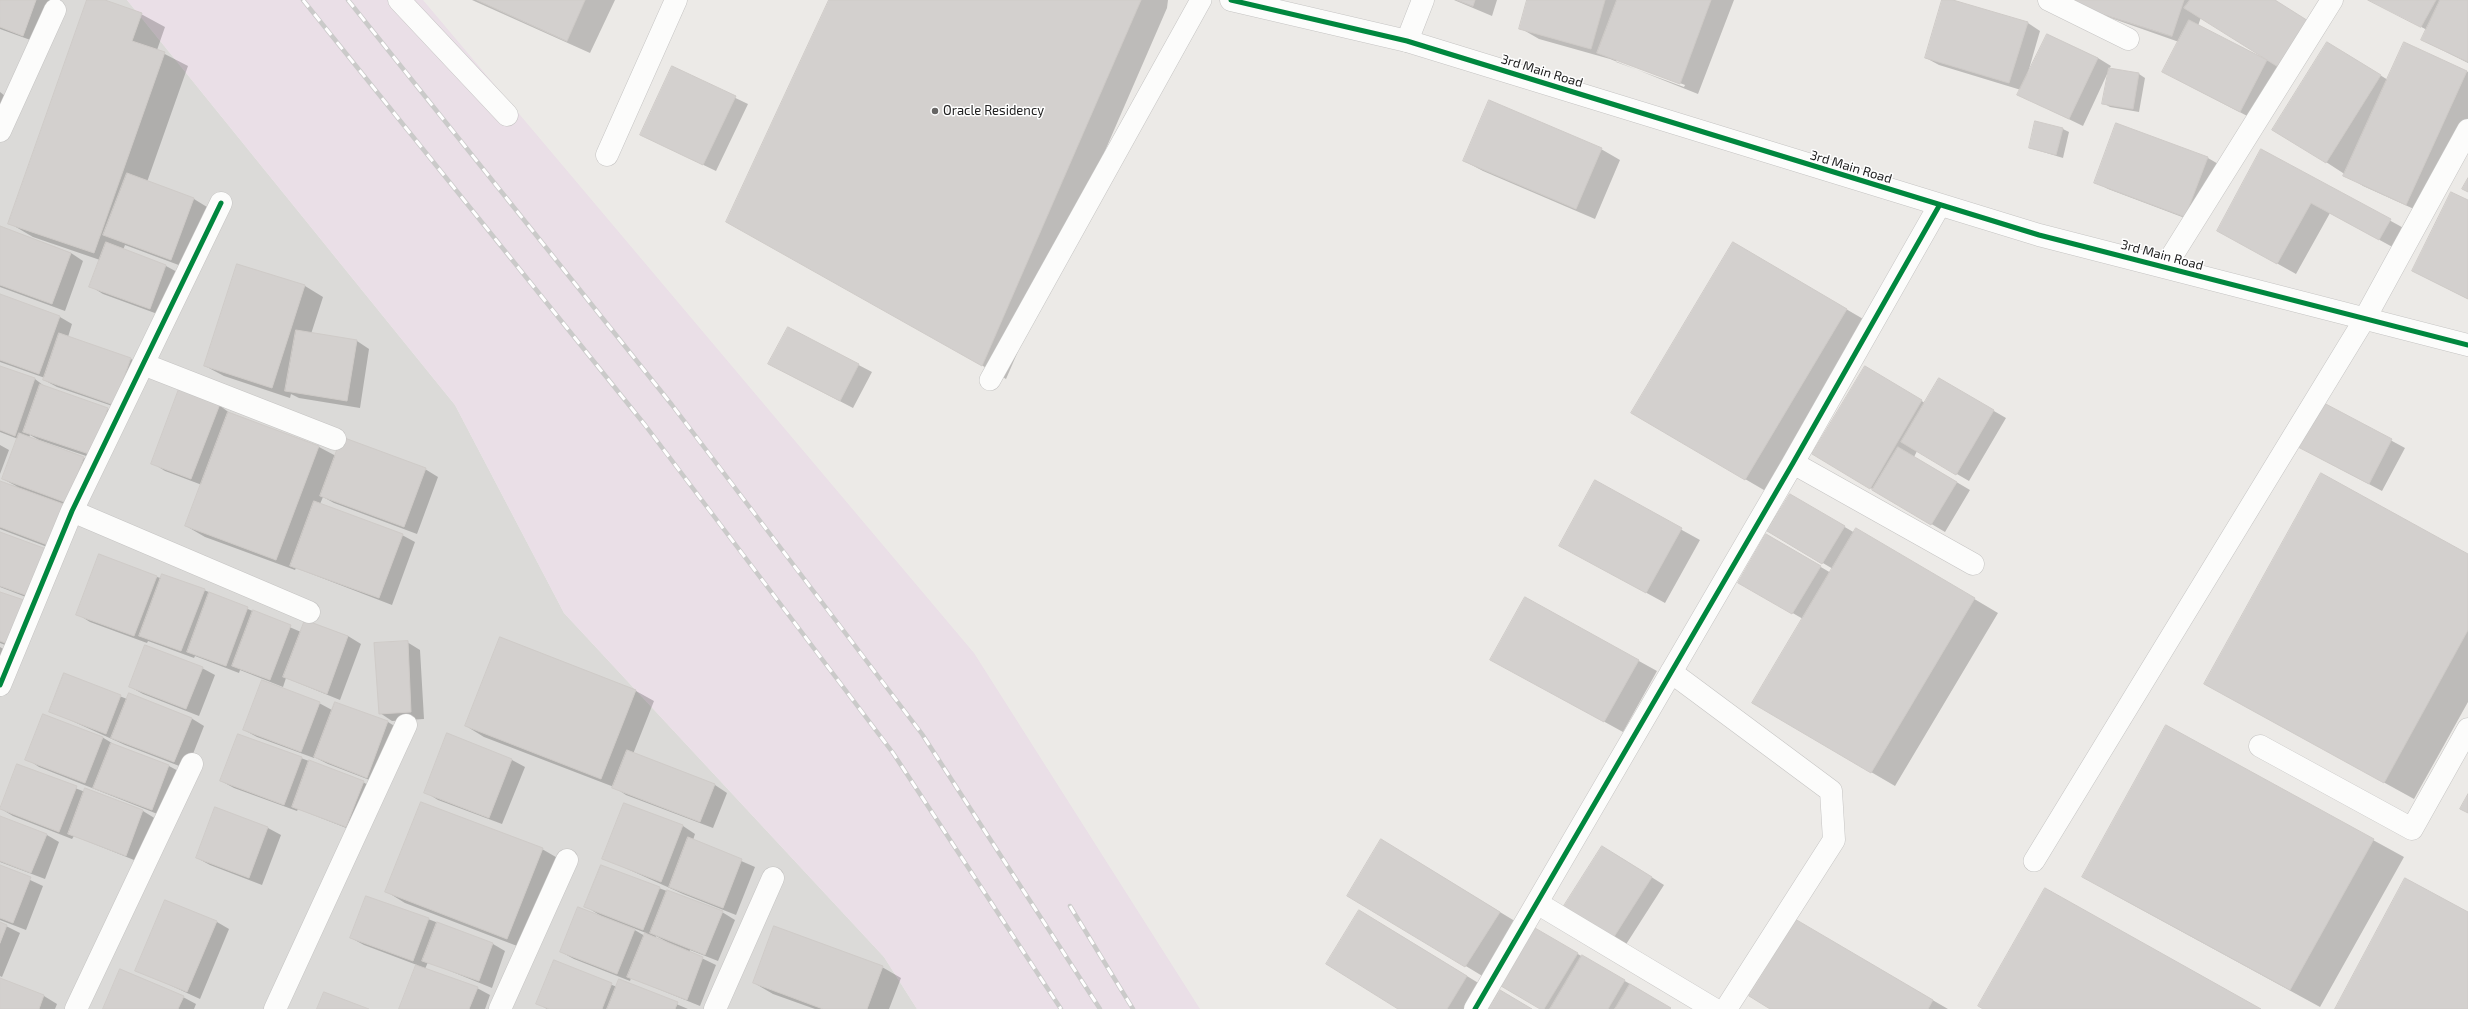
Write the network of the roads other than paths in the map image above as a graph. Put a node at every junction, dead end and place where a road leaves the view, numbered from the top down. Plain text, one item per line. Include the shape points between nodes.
1 (399, 0) edge
2 (676, 0) edge
3 (1201, 0) edge
4 (1231, 0) edge
5 (1423, 0) edge
6 (2049, 0) edge
7 (2332, 0) edge
8 (55, 10) dead end
9 (2128, 39) dead end
10 (1407, 41) junction
11 (507, 115) dead end
12 (2468, 130) edge
13 (0, 132) edge
14 (607, 155) dead end
15 (221, 203) dead end
16 (1940, 206) junction
17 (2165, 267) junction
18 (2364, 320) junction
19 (2468, 345) edge
20 (144, 364) junction
21 (990, 380) dead end
22 (335, 439) dead end
23 (1794, 463) junction
24 (72, 511) junction
25 (1973, 564) dead end
26 (309, 612) dead end
27 (1671, 672) junction
28 (0, 684) edge
29 (406, 725) dead end
30 (2468, 729) edge
31 (2260, 746) dead end
32 (192, 764) dead end
33 (567, 860) dead end
34 (2034, 861) dead end
35 (773, 878) dead end
36 (1537, 903) junction
37 (76, 1009) edge
38 (275, 1009) edge
39 (500, 1009) edge
40 (715, 1009) edge
41 (1475, 1009) edge
42 (1714, 1009) edge
43 (1726, 1009) edge

1 - 11 street
2 - 14 street
3 - 21 lane
4 - 10 street, 3rd Main Road
5 - 10 street
6 - 9 street
7 - 17 street
8 - 13 street
10 - 16 street, 3rd Main Road
12 - 18 street
15 - 20 street
16 - 17 street, 3rd Main Road via 2039,235
16 - 23 street
17 - 18 street, 3rd Main Road
18 - 19 street, 3rd Main Road
18 - 34 lane
20 - 22 street
20 - 24 street
23 - 25 street
23 - 27 street
24 - 26 street
24 - 28 street
27 - 36 street
27 - 43 street via 1831,791 1834,840
29 - 38 street
30 - 31 street via 2412,829
32 - 37 street
33 - 39 street
35 - 40 street
36 - 41 street
36 - 42 street

